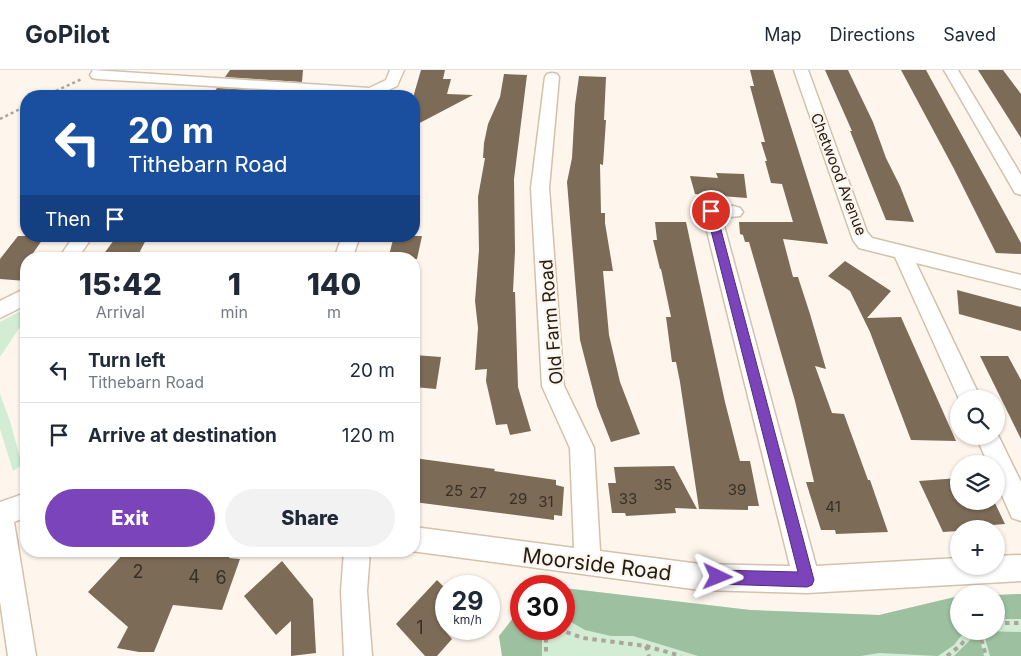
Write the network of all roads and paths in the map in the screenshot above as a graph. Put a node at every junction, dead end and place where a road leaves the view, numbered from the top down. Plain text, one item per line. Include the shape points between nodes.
1 (397, 70) edge
2 (801, 70) edge
3 (951, 70) edge
4 (99, 72) edge
5 (552, 77) dead end
6 (57, 90) edge
7 (332, 90) edge
8 (377, 90) edge
9 (20, 109) edge
10 (0, 119) edge
11 (1021, 189) edge
12 (734, 212) dead end
13 (902, 253) junction
14 (1021, 282) edge
15 (20, 299) edge
16 (0, 310) edge
17 (966, 390) edge
18 (991, 445) edge
19 (20, 507) edge
20 (1021, 509) edge
21 (0, 515) edge
22 (420, 541) edge
23 (357, 557) edge
24 (588, 563) junction
25 (1021, 568) edge
26 (807, 580) junction
27 (1005, 623) edge
28 (1021, 623) edge
29 (575, 635) edge
30 (546, 640) edge
31 (965, 640) edge
32 (982, 640) edge
33 (646, 646) junction
34 (22, 656) edge
35 (358, 656) edge
36 (546, 656) edge
37 (649, 656) edge
38 (681, 656) edge
39 (946, 656) edge
40 (986, 656) edge

1 - 8 street via 392,83
2 - 13 street, Chetwood Avenue via 859,235 866,243
3 - 11 street
4 - 6 path
4 - 7 street
5 - 24 street, Old Farm Road via 540,188 553,386 582,448
9 - 10 path
12 - 26 street via 711,211
13 - 14 street, Chetwood Avenue
13 - 17 street
15 - 16 street
18 - 20 street
19 - 21 street
21 - 34 street
22 - 24 street, Moorside Road
23 - 35 street via 354,590
24 - 26 street, Moorside Road via 700,576
25 - 26 street, Moorside Road
27 - 28 path
29 - 33 path
30 - 36 path
31 - 39 path
32 - 40 path
33 - 37 path
33 - 38 path

